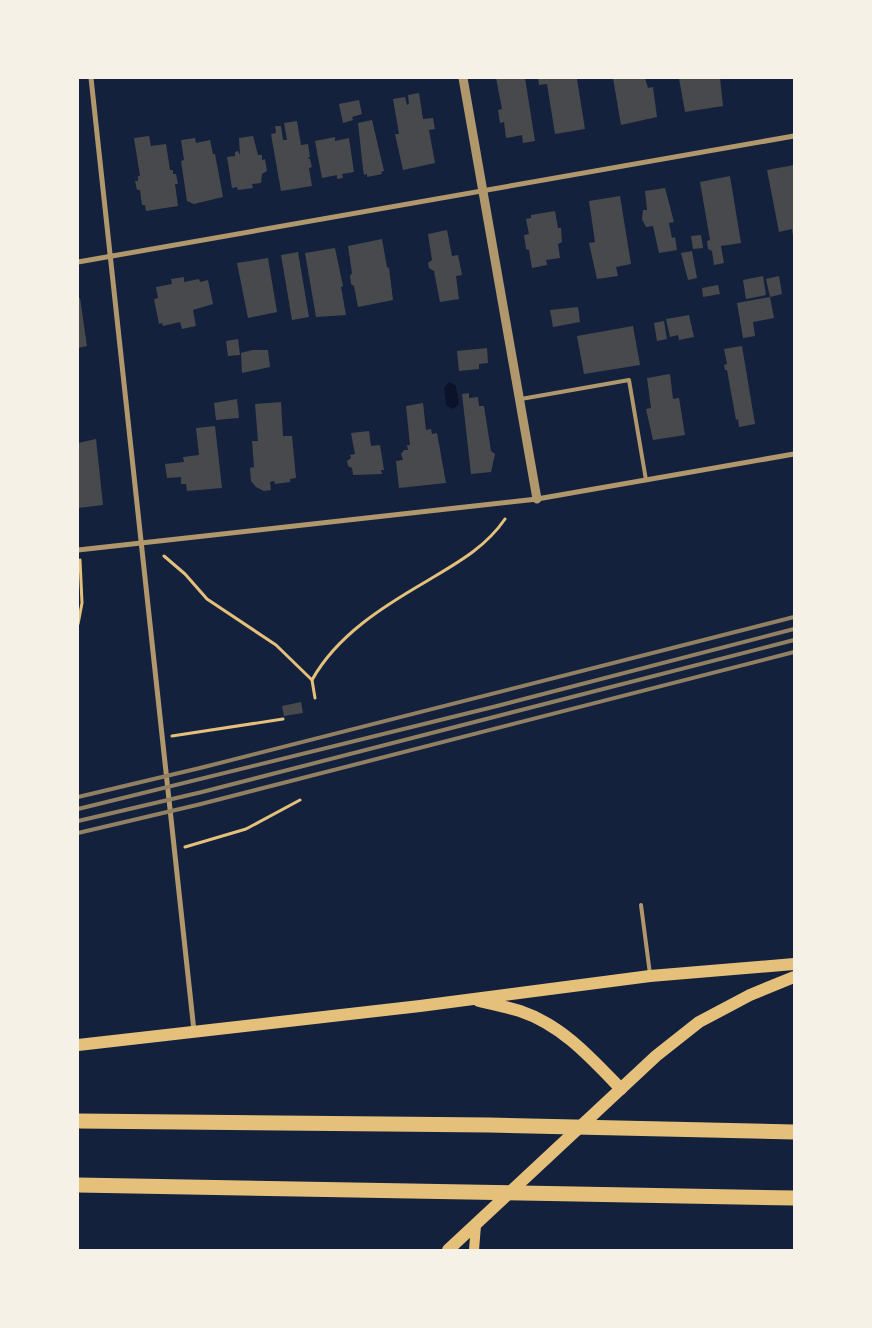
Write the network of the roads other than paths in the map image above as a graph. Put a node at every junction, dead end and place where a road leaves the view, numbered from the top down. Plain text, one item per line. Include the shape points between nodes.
1 (91, 78) edge
2 (462, 78) edge
3 (794, 136) edge
4 (481, 193) junction
5 (111, 256) junction
6 (78, 262) edge
7 (518, 399) junction
8 (794, 454) edge
9 (646, 480) junction
10 (537, 499) junction
11 (141, 543) junction
12 (78, 550) edge
13 (641, 904) dead end
14 (794, 964) edge
15 (650, 976) junction
16 (794, 977) edge
17 (471, 999) junction
18 (194, 1031) junction
19 (78, 1045) edge
20 (621, 1089) junction
21 (78, 1121) edge
22 (794, 1132) edge
23 (78, 1185) edge
24 (794, 1198) edge
25 (476, 1226) junction
26 (448, 1250) edge
27 (474, 1250) edge

1 - 5 street
2 - 4 street
3 - 4 street
4 - 5 street
4 - 7 street
5 - 6 street
5 - 11 street
7 - 9 lane via 629,380
7 - 10 street
8 - 9 street
9 - 10 street
10 - 11 street
11 - 12 street
11 - 18 street
13 - 15 lane
14 - 15 main road
15 - 17 main road
16 - 20 main road via 750,995 699,1022
17 - 18 main road
17 - 20 main road via 521,1012 558,1030
18 - 19 main road
20 - 25 main road
21 - 22 highway
23 - 24 highway
25 - 26 main road
25 - 27 main road

